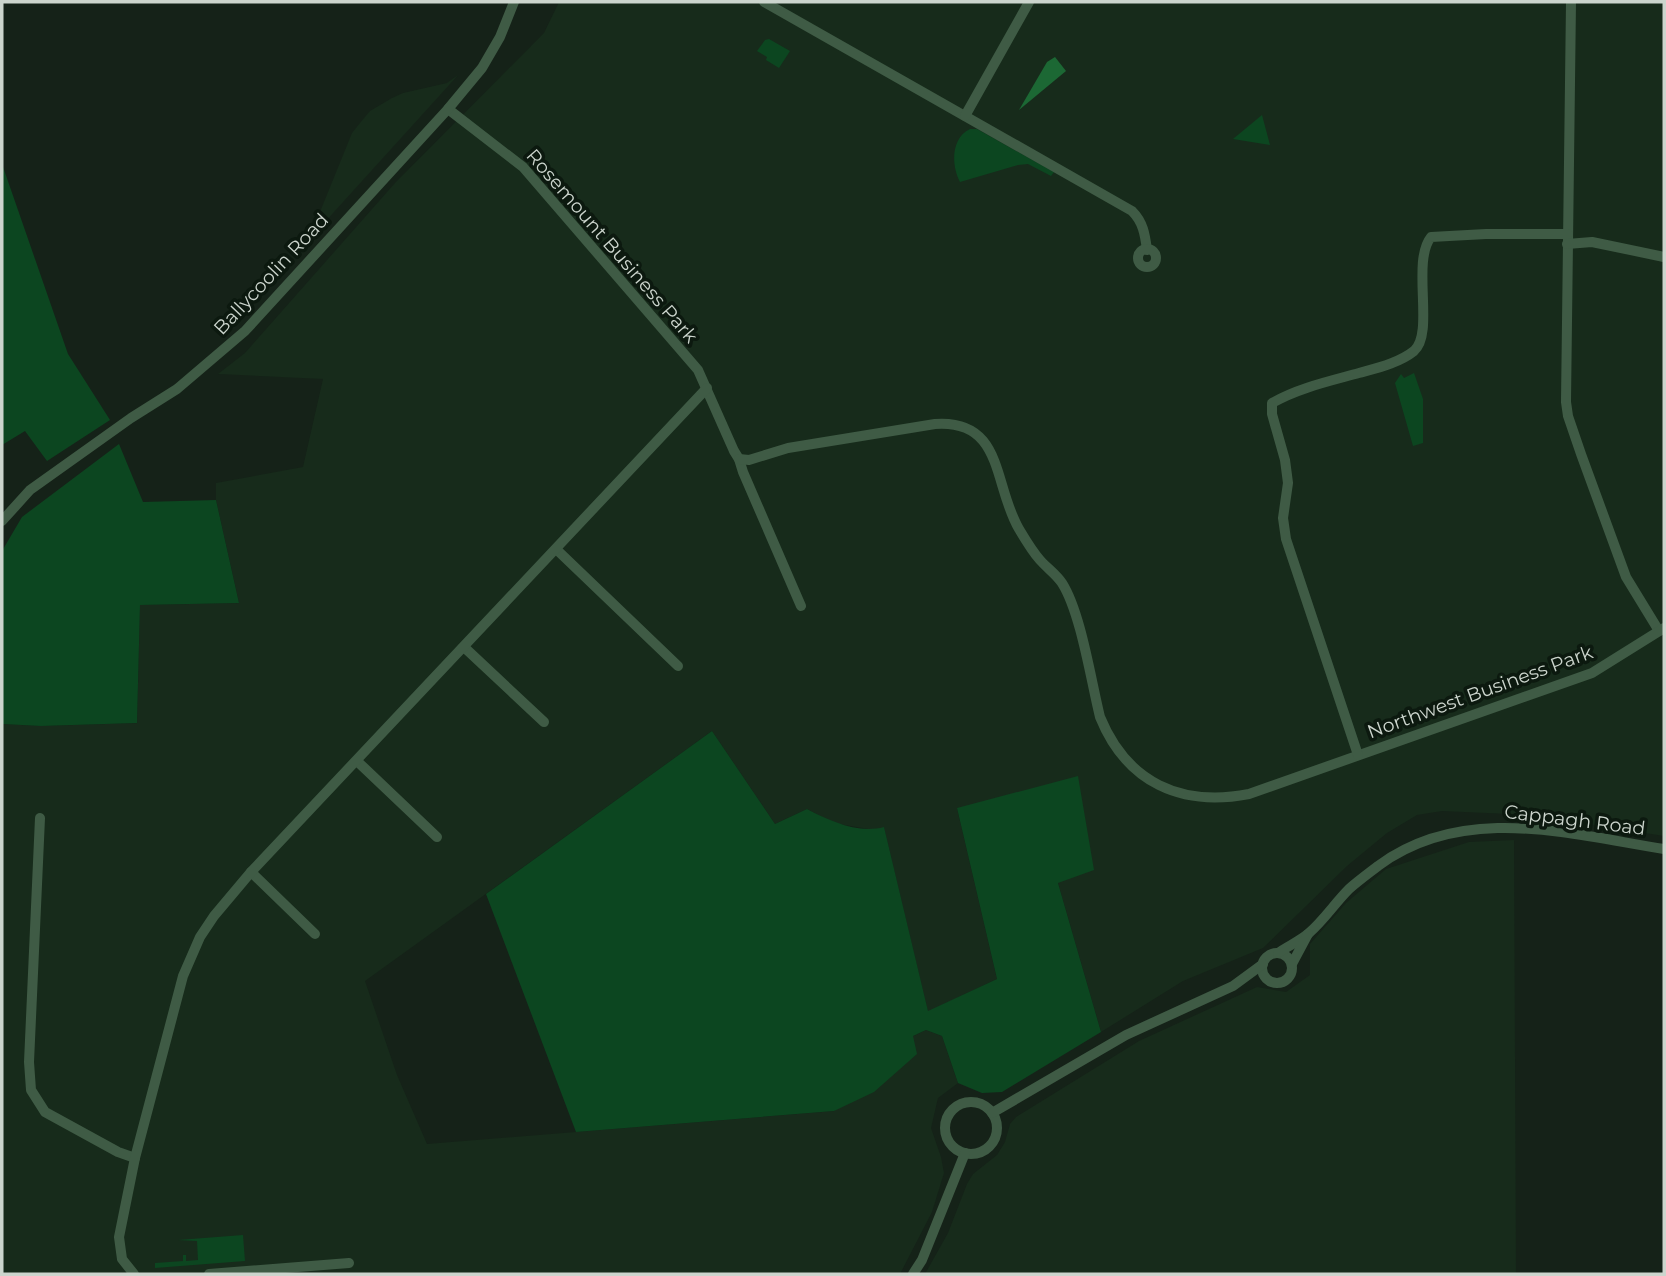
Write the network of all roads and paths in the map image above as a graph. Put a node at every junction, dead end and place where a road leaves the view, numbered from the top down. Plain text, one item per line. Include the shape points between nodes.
1 (514, 2) edge
2 (764, 2) edge
3 (1029, 2) edge
4 (1571, 2) edge
5 (448, 109) junction
6 (965, 116) junction
7 (1567, 239) junction
8 (1147, 250) dead end
9 (1664, 257) edge
10 (706, 388) junction
11 (740, 460) junction
12 (2, 521) edge
13 (556, 549) junction
14 (801, 606) dead end
15 (1662, 629) edge
16 (465, 648) junction
17 (678, 666) dead end
18 (544, 722) dead end
19 (1358, 755) junction
20 (357, 761) junction
21 (40, 818) dead end
22 (437, 837) dead end
23 (1664, 849) edge
24 (251, 872) junction
25 (315, 934) dead end
26 (1308, 934) junction
27 (1278, 953) junction
28 (1263, 964) junction
29 (1292, 964) junction
30 (1268, 980) junction
31 (1233, 986) junction
32 (992, 1113) junction
33 (965, 1153) junction
34 (135, 1158) junction
35 (349, 1263) dead end
36 (134, 1274) edge
37 (209, 1274) edge
38 (913, 1274) edge

1 - 5 street, Ballycoolin Road via 493,52
2 - 6 street
3 - 6 street
4 - 7 street
5 - 10 street, Rosemount Business Park via 523,167 698,370
5 - 12 street, Ballycoolin Road via 245,331 177,389 30,490
6 - 8 street via 1132,211 1144,230
7 - 9 street
7 - 15 street via 1568,416 1626,577
7 - 19 street, Northwest Business Park via 1475,234 1431,237 1424,248 1422,330 1417,348 1406,357 1272,403 1288,483 1283,518 1286,539
10 - 11 street, Rosemount Business Park
10 - 13 street
11 - 14 street, Rosemount Business Park
11 - 19 street via 935,424 975,432 992,454 1007,506 1019,529 1062,584 1072,605 1100,717 1119,752 1139,773 1163,788 1213,799 1250,794
13 - 16 street
13 - 17 street
15 - 19 street, Northwest Business Park via 1592,673
16 - 18 street
16 - 20 street
20 - 22 street
20 - 24 street
21 - 34 street via 31,1090 45,1112
23 - 26 street, Cappagh Road via 1503,827 1437,836 1380,864
24 - 25 street
24 - 34 street via 214,916 183,976
26 - 27 street, Cappagh Road
26 - 29 street, Cappagh Road
27 - 28 street, Cappagh Road
27 - 29 street
28 - 30 street
28 - 31 street, Cappagh Road
29 - 30 street, Cappagh Road via 1287,980 1278,984
30 - 31 street, Cappagh Road
31 - 32 street, Cappagh Road via 1126,1035
32 - 33 street via 995,1139 982,1151
32 - 33 street via 982,1104 966,1102 947,1116 948,1142
33 - 38 street
34 - 36 street via 119,1237 122,1259
35 - 37 street

